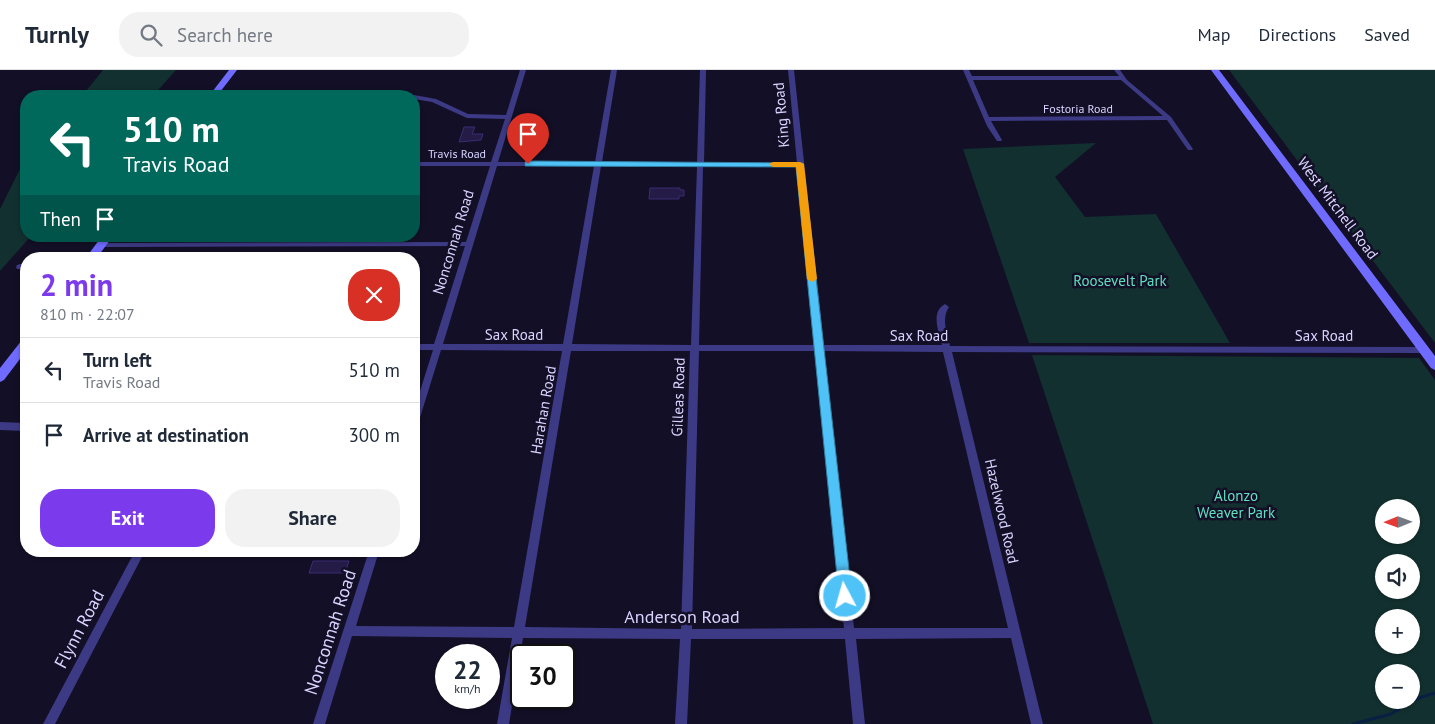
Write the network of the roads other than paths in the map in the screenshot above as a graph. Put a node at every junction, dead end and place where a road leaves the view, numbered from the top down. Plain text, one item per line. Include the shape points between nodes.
1 (233, 70) edge
2 (523, 70) edge
3 (614, 70) edge
4 (703, 70) edge
5 (791, 70) edge
6 (966, 70) edge
7 (1117, 70) edge
8 (1215, 70) edge
9 (969, 78) junction
10 (1122, 78) junction
11 (218, 90) edge
12 (420, 98) edge
13 (508, 117) junction
14 (1169, 118) junction
15 (987, 119) junction
16 (999, 140) dead end
17 (1190, 149) dead end
18 (420, 164) edge
19 (494, 164) junction
20 (598, 164) junction
21 (700, 164) junction
22 (800, 164) junction
23 (103, 242) edge
24 (286, 242) edge
25 (468, 244) junction
26 (96, 252) edge
27 (945, 307) dead end
28 (420, 347) edge
29 (438, 347) junction
30 (567, 348) junction
31 (820, 348) junction
32 (947, 348) junction
33 (693, 349) junction
34 (1424, 350) junction
35 (20, 351) edge
36 (1435, 365) edge
37 (0, 377) edge
38 (420, 405) edge
39 (0, 426) edge
40 (20, 427) edge
41 (137, 557) edge
42 (372, 557) edge
43 (349, 631) junction
44 (519, 632) junction
45 (849, 633) junction
46 (1015, 633) junction
47 (686, 634) junction
48 (49, 724) edge
49 (319, 724) edge
50 (503, 724) edge
51 (681, 724) edge
52 (859, 724) edge
53 (1037, 724) edge

1 - 11 main road
2 - 13 street, Nonconnah Road
3 - 20 street, Harahan Road
4 - 21 street, Gilleas Road
5 - 22 street, King Road
6 - 9 street
7 - 10 street
8 - 34 main road, West Mitchell Road
9 - 10 street
9 - 15 street
10 - 14 street
12 - 13 street via 434,100 466,116
13 - 19 street, Nonconnah Road
14 - 15 street, Fostoria Road
14 - 17 street
15 - 16 street
18 - 19 street, Travis Road
19 - 20 street, Travis Road
19 - 25 street, Nonconnah Road
20 - 21 street, Travis Road
20 - 30 street, Harahan Road
21 - 22 street, Travis Road
21 - 33 street, Gilleas Road
22 - 31 street, King Road
23 - 26 main road
24 - 25 street
25 - 29 street, Nonconnah Road
27 - 32 street, Hazelwood Road via 940,316
28 - 29 street, Sax Road
29 - 30 street, Sax Road
29 - 38 street, Nonconnah Road
30 - 33 street, Sax Road
30 - 44 street, Harahan Road
31 - 32 street, Sax Road
31 - 33 street, Sax Road
31 - 45 street, King Road
32 - 34 street, Sax Road
32 - 46 street, Hazelwood Road
33 - 47 street, Gilleas Road
34 - 36 main road, West Mitchell Road
35 - 37 main road
39 - 40 street
41 - 48 street, Flynn Road
42 - 43 street, Nonconnah Road
43 - 44 street, Anderson Road
43 - 49 street, Nonconnah Road
44 - 47 street, Anderson Road
44 - 50 street, Harahan Road
45 - 46 street, Anderson Road
45 - 47 street, Anderson Road
45 - 52 street, King Road
46 - 53 street, Hazelwood Road
47 - 51 street, Gilleas Road

